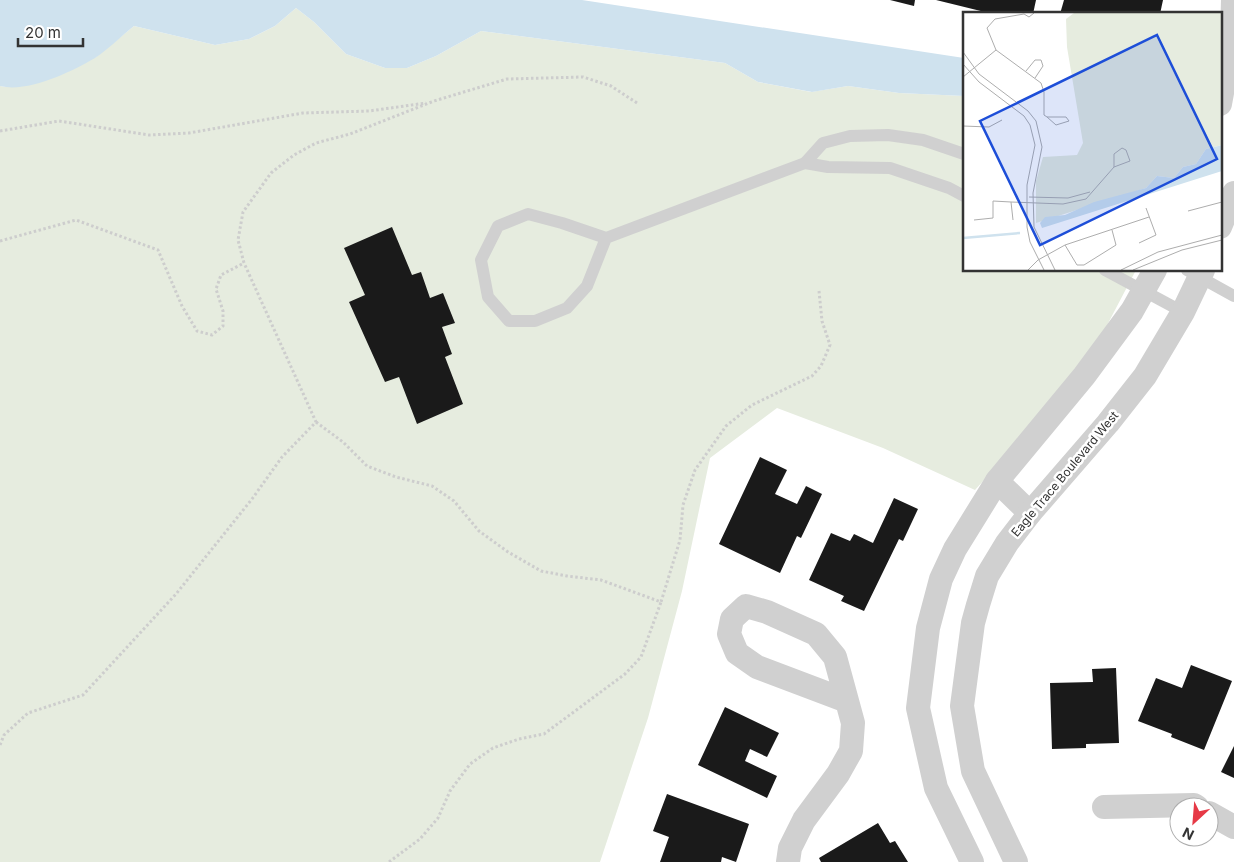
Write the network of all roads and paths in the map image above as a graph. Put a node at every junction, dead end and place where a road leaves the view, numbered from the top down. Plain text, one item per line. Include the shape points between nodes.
1 (1233, 0) edge
2 (1222, 93) edge
3 (434, 101) junction
4 (637, 103) dead end
5 (0, 131) edge
6 (963, 154) edge
7 (805, 163) junction
8 (1234, 193) edge
9 (963, 195) edge
10 (1222, 221) edge
11 (606, 238) junction
12 (0, 241) edge
13 (244, 263) junction
14 (1107, 271) edge
15 (1154, 271) edge
16 (1196, 272) edge
17 (1143, 290) junction
18 (819, 291) dead end
19 (1234, 296) edge
20 (1183, 312) junction
21 (316, 422) junction
22 (997, 481) junction
23 (1030, 512) junction
24 (661, 602) junction
25 (847, 701) junction
26 (0, 745) edge
27 (1169, 806) edge
28 (1104, 807) dead end
29 (1219, 819) edge
30 (1234, 827) edge
31 (389, 862) edge
32 (788, 862) edge
33 (972, 862) edge
34 (1016, 862) edge

1 - 2 street via 1232,37
3 - 4 path via 507,79 583,77 611,86
3 - 5 path via 369,111 304,113 189,134 149,135 59,121
3 - 13 path via 350,134 316,143 270,173 243,212 238,240
6 - 7 lane via 923,140 888,135 850,136 823,143
7 - 9 lane via 828,167 890,168
7 - 11 lane
8 - 10 street
11 - 11 lane via 528,214 498,226 481,260 488,297 509,321 535,321 567,308 586,286
12 - 13 path via 76,220 158,250 182,306 197,331 212,335 223,326 216,289 221,275
13 - 21 path
14 - 17 lane
15 - 17 street
16 - 19 lane
16 - 20 street, Eagle Trace Boulevard West
17 - 20 lane
17 - 22 street via 1132,311 1084,376
18 - 24 path via 822,321 830,346 821,366 812,376 752,405 726,426 696,470 683,506 680,540
20 - 23 street, Eagle Trace Boulevard West via 1145,376
21 - 24 path via 367,466 432,486 454,502 479,531 541,571 601,580
21 - 26 path via 282,457 176,594 83,695 28,713 4,735
22 - 23 street
22 - 33 street via 955,549 941,579 928,628 918,708 936,788
23 - 34 street, Eagle Trace Boulevard West via 987,576 973,623 962,706 973,771
24 - 31 path via 641,657 625,674 544,734 493,748 470,764 450,791 438,818 420,839
25 - 25 street via 757,667 737,653 729,634 732,618 746,606 816,634 835,657
25 - 32 street via 853,723 851,751 804,820 790,848
27 - 28 street
29 - 30 street

